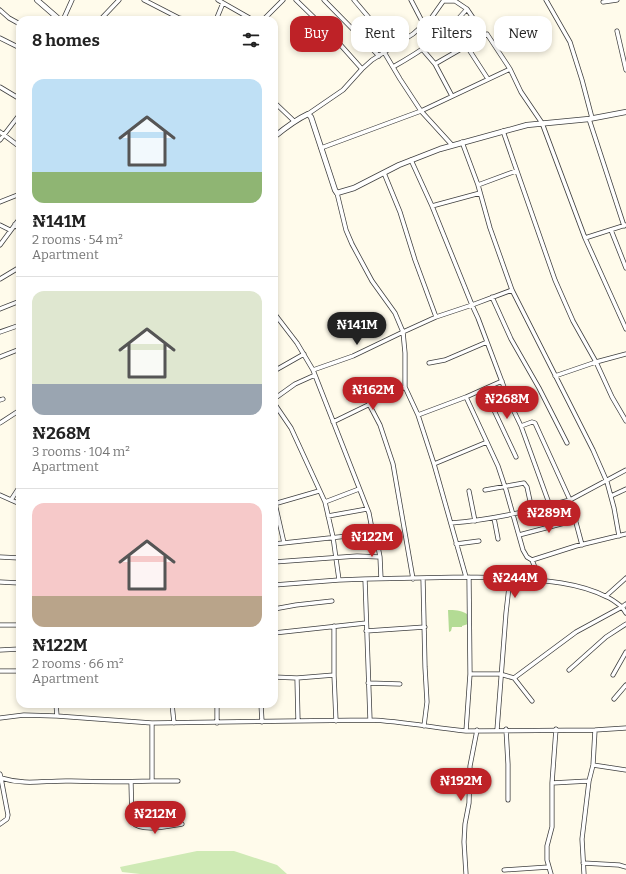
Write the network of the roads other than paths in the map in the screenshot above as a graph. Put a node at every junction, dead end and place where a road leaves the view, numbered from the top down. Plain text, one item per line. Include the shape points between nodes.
1 (37, 0) edge
2 (72, 0) edge
3 (118, 0) edge
4 (144, 0) edge
5 (218, 0) edge
6 (283, 0) edge
7 (296, 0) edge
8 (324, 0) edge
9 (354, 0) edge
10 (410, 0) edge
11 (546, 0) edge
12 (617, 0) edge
13 (444, 1) edge
14 (603, 2) dead end
15 (223, 3) junction
16 (467, 9) junction
17 (0, 10) edge
18 (244, 15) edge
19 (55, 16) edge
20 (65, 16) edge
21 (104, 16) edge
22 (174, 16) edge
23 (218, 16) edge
24 (268, 16) edge
25 (368, 16) edge
26 (419, 16) edge
27 (431, 16) edge
28 (460, 16) edge
29 (472, 16) edge
30 (16, 22) edge
31 (417, 30) edge
32 (617, 31) dead end
33 (486, 34) edge
34 (409, 36) edge
35 (0, 38) edge
36 (16, 46) edge
37 (384, 52) joint
38 (419, 52) edge
39 (425, 52) edge
40 (455, 52) edge
41 (470, 52) edge
42 (379, 56) junction
43 (435, 64) junction
44 (393, 67) junction
45 (362, 69) junction
46 (510, 69) junction
47 (626, 70) edge
48 (488, 80) junction
49 (0, 88) edge
50 (452, 96) junction
51 (16, 97) edge
52 (278, 106) edge
53 (421, 111) junction
54 (626, 112) edge
55 (308, 114) junction
56 (16, 119) edge
57 (590, 119) junction
58 (294, 122) junction
59 (542, 123) junction
60 (503, 131) junction
61 (0, 132) edge
62 (4, 134) junction
63 (278, 135) edge
64 (0, 140) edge
65 (462, 142) junction
66 (16, 144) edge
67 (452, 145) junction
68 (322, 148) junction
69 (411, 160) junction
70 (516, 171) junction
71 (384, 173) junction
72 (478, 185) junction
73 (337, 193) junction
74 (480, 193) junction
75 (16, 196) edge
76 (0, 202) edge
77 (432, 206) junction
78 (15, 224) edge
79 (0, 225) edge
80 (625, 226) edge
81 (10, 230) junction
82 (611, 230) junction
83 (585, 238) junction
84 (0, 246) edge
85 (626, 268) edge
86 (16, 269) edge
87 (0, 279) edge
88 (512, 290) junction
89 (492, 297) junction
90 (16, 303) edge
91 (472, 305) junction
92 (0, 309) edge
93 (436, 317) junction
94 (278, 318) edge
95 (16, 326) edge
96 (626, 329) edge
97 (0, 332) edge
98 (403, 332) junction
99 (487, 342) junction
100 (16, 351) edge
101 (304, 354) junction
102 (626, 354) edge
103 (0, 357) edge
104 (596, 362) junction
105 (429, 363) dead end
106 (278, 369) edge
107 (314, 373) junction
108 (555, 376) junction
109 (502, 381) junction
110 (405, 387) junction
111 (484, 389) junction
112 (278, 396) edge
113 (466, 397) junction
114 (369, 404) junction
115 (278, 410) edge
116 (16, 413) edge
117 (418, 415) junction
118 (626, 421) edge
119 (333, 422) junction
120 (0, 423) edge
121 (521, 426) junction
122 (487, 442) junction
123 (567, 443) dead end
124 (516, 457) dead end
125 (434, 464) junction
126 (626, 470) edge
127 (607, 482) junction
128 (505, 486) junction
129 (359, 489) junction
130 (626, 489) edge
131 (485, 490) dead end
132 (319, 491) junction
133 (469, 491) dead end
134 (16, 492) edge
135 (0, 495) edge
136 (610, 496) junction
137 (11, 500) junction
138 (570, 500) junction
139 (16, 502) edge
140 (325, 502) junction
141 (278, 503) edge
142 (550, 506) junction
143 (367, 509) junction
144 (532, 510) junction
145 (514, 514) junction
146 (328, 516) junction
147 (278, 517) edge
148 (494, 518) junction
149 (576, 520) junction
150 (475, 521) junction
151 (451, 523) junction
152 (626, 534) edge
153 (519, 535) junction
154 (376, 536) dead end
155 (619, 536) junction
156 (333, 537) junction
157 (498, 539) dead end
158 (479, 541) dead end
159 (284, 543) junction
160 (278, 544) edge
161 (456, 544) junction
162 (582, 545) junction
163 (0, 557) edge
164 (380, 557) junction
165 (16, 558) edge
166 (336, 558) junction
167 (532, 560) junction
168 (278, 562) edge
169 (467, 577) junction
170 (423, 578) junction
171 (510, 578) junction
172 (626, 578) edge
173 (365, 579) junction
174 (381, 579) junction
175 (413, 579) junction
176 (339, 580) junction
177 (540, 580) junction
178 (0, 582) edge
179 (16, 583) edge
180 (278, 585) edge
181 (606, 596) junction
182 (332, 601) dead end
183 (626, 604) edge
184 (622, 607) junction
185 (278, 608) edge
186 (626, 613) edge
187 (366, 623) junction
188 (626, 624) edge
189 (0, 625) edge
190 (16, 625) edge
191 (334, 626) junction
192 (425, 627) junction
193 (366, 631) junction
194 (278, 633) edge
195 (16, 649) edge
196 (0, 650) edge
197 (626, 652) edge
198 (0, 670) edge
199 (570, 670) dead end
200 (16, 671) edge
201 (470, 674) junction
202 (500, 674) junction
203 (613, 675) dead end
204 (334, 676) junction
205 (278, 677) edge
206 (297, 678) junction
207 (514, 678) junction
208 (368, 684) junction
209 (400, 684) dead end
210 (626, 685) edge
211 (614, 699) dead end
212 (532, 701) dead end
213 (56, 708) edge
214 (172, 708) edge
215 (217, 708) edge
216 (261, 708) edge
217 (57, 716) junction
218 (0, 718) edge
219 (370, 720) junction
220 (298, 721) junction
221 (336, 721) junction
222 (262, 722) junction
223 (152, 723) junction
224 (174, 723) junction
225 (217, 723) junction
226 (424, 726) junction
227 (626, 728) edge
228 (556, 729) junction
229 (466, 730) junction
230 (476, 730) junction
231 (497, 730) junction
232 (506, 730) junction
233 (595, 730) junction
234 (593, 765) junction
235 (626, 770) edge
236 (0, 776) edge
237 (152, 781) junction
238 (178, 781) dead end
239 (589, 781) junction
240 (131, 782) junction
241 (552, 784) junction
242 (508, 800) dead end
243 (0, 824) edge
244 (182, 824) dead end
245 (583, 863) junction
246 (549, 867) junction
247 (626, 867) edge
248 (504, 870) dead end
249 (466, 874) edge
250 (551, 874) edge
251 (584, 874) edge

1 - 19 street
2 - 20 street
3 - 21 street
4 - 22 street
5 - 15 street
6 - 24 street
7 - 45 street
8 - 42 street
9 - 25 street
10 - 26 street
11 - 57 street via 570,42 582,80
12 - 14 street
13 - 16 street via 455,1
13 - 27 street
15 - 18 street
15 - 23 street
16 - 28 street
16 - 29 street
17 - 30 street
31 - 34 street
32 - 47 street
33 - 46 street
35 - 36 street
37 - 42 street
37 - 44 street
38 - 44 street
39 - 43 street
40 - 43 street
41 - 48 street
42 - 45 street
43 - 50 street
44 - 53 street
45 - 55 street via 343,90
46 - 48 street
46 - 59 street via 521,92
48 - 50 street
49 - 51 street
50 - 53 street
52 - 58 street
53 - 67 street
53 - 68 street
54 - 57 street
55 - 58 street
55 - 68 street
56 - 62 street
57 - 59 street
57 - 80 street
58 - 63 street
59 - 60 street
59 - 83 street
60 - 65 street
60 - 70 street
61 - 62 street
62 - 64 street
62 - 66 street
65 - 67 street
65 - 72 street
67 - 69 street
68 - 73 street
69 - 71 street
69 - 77 street
70 - 72 street
70 - 104 street via 573,321
71 - 73 street via 354,188
71 - 93 street
72 - 74 street
73 - 98 street via 352,244 372,281 393,309
74 - 77 street
74 - 88 street
75 - 76 street
77 - 91 street
78 - 81 street
79 - 81 street
80 - 82 street
81 - 84 street
82 - 83 street
82 - 85 street
83 - 96 street
86 - 87 street
88 - 89 street
88 - 108 street
89 - 91 street
89 - 123 street via 511,339
90 - 92 street
91 - 93 street
91 - 99 street
93 - 98 street
94 - 101 street
95 - 97 street
98 - 107 street
98 - 110 street
99 - 105 street via 445,360
99 - 109 street
100 - 103 street
101 - 106 street
101 - 107 street
102 - 104 street
104 - 108 street
104 - 118 street
107 - 112 street
107 - 119 street
108 - 127 street
109 - 111 street
109 - 121 street
110 - 114 street
110 - 117 street
111 - 113 street
111 - 124 street
113 - 117 street
113 - 122 street
114 - 119 street
114 - 175 street via 380,425 393,464
115 - 132 street via 294,434
116 - 120 street
117 - 125 street
119 - 129 street
121 - 138 street via 535,423
121 - 142 street
122 - 125 street
122 - 128 street
125 - 151 street
126 - 127 street
127 - 136 street
127 - 138 street
128 - 131 street
128 - 144 street via 524,483
128 - 145 street
129 - 140 street
129 - 143 street
130 - 136 street
132 - 140 street
132 - 141 street
133 - 150 street
134 - 137 street
135 - 137 street
136 - 155 street
137 - 139 street
138 - 142 street
138 - 149 street
140 - 146 street
142 - 144 street
143 - 146 street
143 - 156 street via 372,528 370,532
144 - 145 street
145 - 148 street
145 - 153 street
146 - 156 street
147 - 159 street
148 - 150 street
148 - 157 street
149 - 153 street
149 - 162 street
150 - 151 street
151 - 161 street
152 - 155 street
153 - 167 street via 527,556
154 - 164 street
155 - 162 street
156 - 159 street
156 - 166 street
158 - 161 street
159 - 160 street
161 - 169 street
162 - 167 street
163 - 165 street
164 - 166 street
164 - 174 street
166 - 168 street
166 - 176 street
167 - 177 street
169 - 170 street
169 - 171 street
169 - 201 street
170 - 175 street
170 - 192 street
171 - 177 street
171 - 202 street
172 - 181 street
173 - 174 street
173 - 176 street
173 - 187 street
174 - 175 street
176 - 180 street
177 - 181 street
178 - 179 street
181 - 184 street
182 - 185 street
183 - 184 street
184 - 186 street
184 - 207 street via 576,632
187 - 191 street
187 - 193 street
188 - 199 street via 606,637
189 - 190 street
191 - 194 street
191 - 204 street
192 - 193 street
192 - 226 street via 427,702
193 - 208 street
195 - 196 street
197 - 203 street
198 - 200 street
201 - 202 street
201 - 229 street
202 - 207 street
202 - 231 street
204 - 206 street
204 - 221 street
205 - 206 street
206 - 220 street
207 - 212 street
208 - 209 street
208 - 219 street
210 - 211 street
213 - 217 street
214 - 224 street
215 - 225 street
216 - 222 street
217 - 218 street
217 - 223 street
219 - 221 street
219 - 226 street
220 - 221 street
220 - 222 street
222 - 225 street
223 - 224 street
223 - 237 street
224 - 225 street
226 - 229 street
227 - 233 street
228 - 232 street
228 - 233 street
228 - 241 street
229 - 230 street
230 - 231 street
230 - 249 street via 465,824
231 - 232 street
232 - 242 street
233 - 234 street
234 - 235 street
234 - 239 street
236 - 240 street via 14,782 29,783
236 - 243 street via 8,815
237 - 238 street
237 - 240 street
239 - 241 street
239 - 245 street via 582,838
240 - 244 street via 133,824 147,828
241 - 246 street via 553,817 547,846
245 - 247 street
245 - 251 street
246 - 248 street
246 - 250 street

